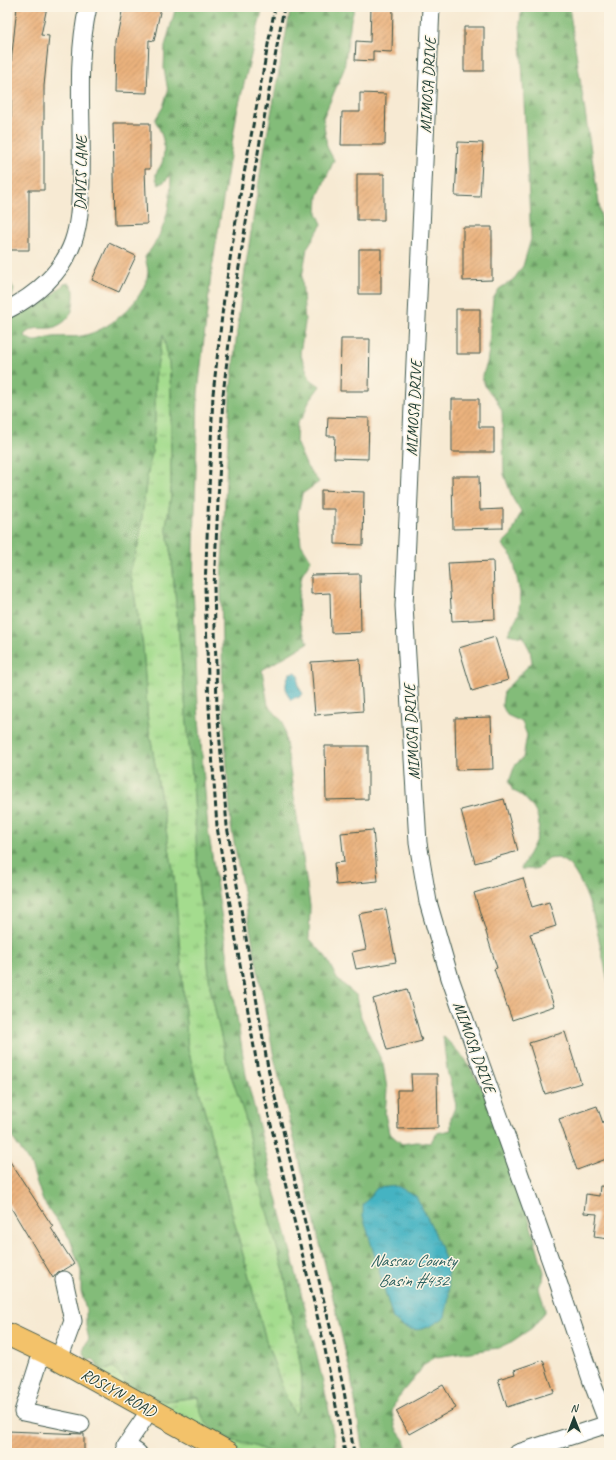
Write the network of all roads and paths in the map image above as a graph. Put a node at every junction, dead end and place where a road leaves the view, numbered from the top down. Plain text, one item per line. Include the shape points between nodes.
1 (88, 7) edge
2 (431, 7) edge
3 (7, 310) edge
4 (64, 1280) dead end
5 (7, 1334) edge
6 (50, 1356) junction
7 (150, 1410) junction
8 (81, 1424) dead end
9 (608, 1425) edge
10 (138, 1453) edge
11 (229, 1453) edge
12 (518, 1453) edge

1 - 3 street, DAVIS LANE via 82,48 80,98 80,216 73,243 61,267 35,294
2 - 9 street, MIMOSA DRIVE via 404,606 418,843 428,902 450,978
4 - 6 street via 73,1321
5 - 6 main road, ROSLYN ROAD
6 - 7 main road, ROSLYN ROAD
6 - 8 street via 23,1412
7 - 10 street via 126,1446
7 - 11 main road, ROSLYN ROAD
9 - 12 street

